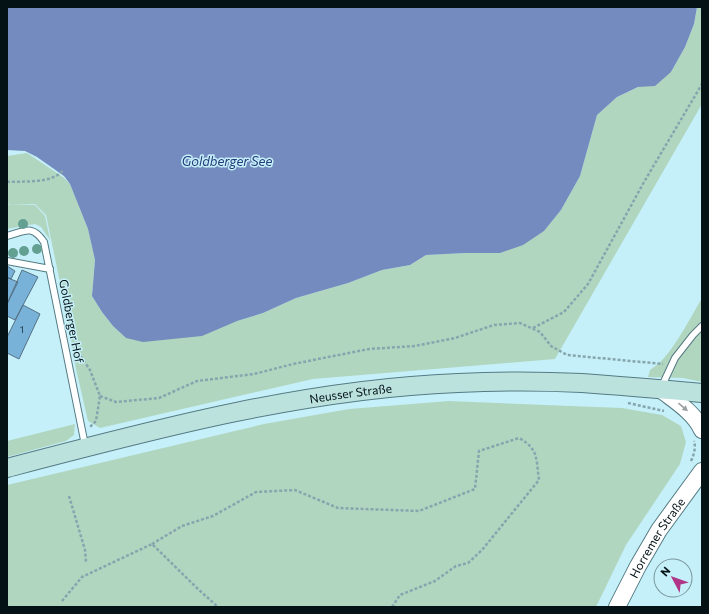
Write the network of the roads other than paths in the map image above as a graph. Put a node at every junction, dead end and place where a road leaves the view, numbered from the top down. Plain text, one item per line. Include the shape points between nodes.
1 (7, 236) edge
2 (7, 261) edge
3 (50, 269) junction
4 (702, 326) edge
5 (660, 389) junction
6 (702, 393) edge
7 (702, 430) edge
8 (84, 440) junction
9 (7, 468) edge
10 (702, 470) edge
11 (617, 607) edge

1 - 3 lane, Goldberger Hof via 28,230 34,231 44,242
2 - 3 lane
3 - 8 lane, Goldberger Hof
4 - 5 lane via 675,358
5 - 6 main road, Neusser Straße
5 -> 7 street via 692,415
5 - 8 main road, Neusser Straße via 526,382 403,387 257,407 173,426
8 - 9 main road, Neusser Straße
10 - 11 street, Horremer Straße via 659,530

